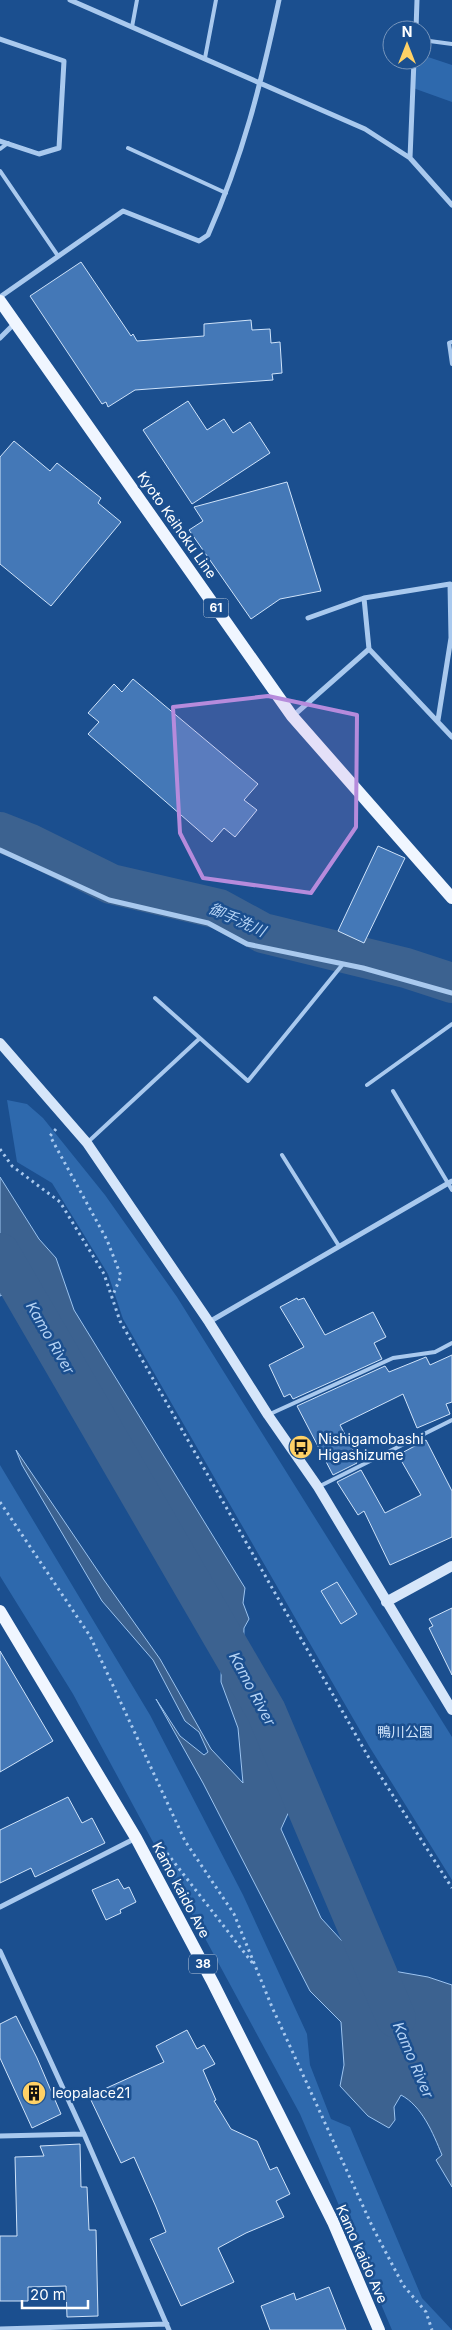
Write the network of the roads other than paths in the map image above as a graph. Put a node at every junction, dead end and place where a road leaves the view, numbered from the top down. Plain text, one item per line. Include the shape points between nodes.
1 (70, 0) edge
2 (137, 0) edge
3 (216, 0) edge
4 (279, 0) edge
5 (417, 0) edge
6 (416, 20) edge
7 (132, 27) junction
8 (0, 39) edge
9 (432, 41) edge
10 (452, 44) edge
11 (205, 58) junction
12 (414, 70) edge
13 (261, 83) junction
14 (0, 141) edge
15 (8, 143) junction
16 (128, 148) dead end
17 (0, 149) edge
18 (410, 158) junction
19 (0, 171) edge
20 (226, 194) junction
21 (452, 205) edge
22 (58, 256) junction
23 (0, 297) edge
24 (0, 301) edge
25 (16, 323) junction
26 (0, 338) edge
27 (452, 342) edge
28 (452, 364) edge
29 (364, 598) junction
30 (308, 618) dead end
31 (369, 649) junction
32 (292, 716) junction
33 (438, 720) junction
34 (452, 737) edge
35 (0, 850) edge
36 (452, 898) edge
37 (343, 964) junction
38 (452, 993) edge
39 (154, 998) dead end
40 (452, 1024) edge
41 (199, 1039) junction
42 (1, 1047) edge
43 (367, 1085) dead end
44 (393, 1091) dead end
45 (87, 1143) junction
46 (282, 1155) dead end
47 (450, 1182) edge
48 (452, 1190) edge
49 (339, 1246) junction
50 (210, 1322) junction
51 (452, 1343) edge
52 (268, 1415) junction
53 (452, 1420) edge
54 (318, 1487) junction
55 (452, 1566) edge
56 (386, 1602) junction
57 (0, 1611) edge
58 (452, 1710) edge
59 (138, 1842) junction
60 (0, 1907) edge
61 (0, 1952) edge
62 (84, 2134) junction
63 (0, 2136) edge
64 (168, 2327) edge
65 (0, 2329) edge
66 (379, 2330) edge

1 - 7 street
2 - 7 lane
3 - 11 lane
4 - 13 street
5 - 6 street
7 - 11 street
8 - 15 street via 64,61 59,148 39,154
9 - 10 lane
11 - 13 street
12 - 18 street
13 - 18 street via 365,129
13 - 20 street
14 - 15 street
15 - 17 lane
16 - 20 lane
18 - 21 street
19 - 22 lane
20 - 22 street via 208,235 199,241 123,211
22 - 23 street
24 - 25 main road, Kyoto Keihoku Line / 61
25 - 26 street
25 - 32 main road, Kyoto Keihoku Line / 61
27 - 28 lane via 449,343
29 - 30 street
29 - 31 street
29 - 33 street via 450,584 451,638
31 - 32 street
31 - 33 street
32 - 36 main road, Kyoto Keihoku Line / 61
33 - 34 street
35 - 37 street via 109,900 208,923 247,944
37 - 38 street
37 - 41 lane via 248,1081
39 - 41 lane
40 - 43 lane
41 - 45 lane
42 - 45 street
44 - 47 lane
45 - 50 street
46 - 49 lane
47 - 48 lane
47 - 49 street
49 - 50 street
50 - 52 street
51 - 52 lane via 435,1352 393,1358
52 - 54 street
53 - 54 lane
54 - 56 street
55 - 56 street
56 - 58 street
57 - 59 main road, Kamo kaido Ave / 38
59 - 60 street
59 - 66 main road, Kamo kaido Ave / 38 via 333,2222
61 - 62 street
62 - 63 street
62 - 64 street
64 - 65 street

